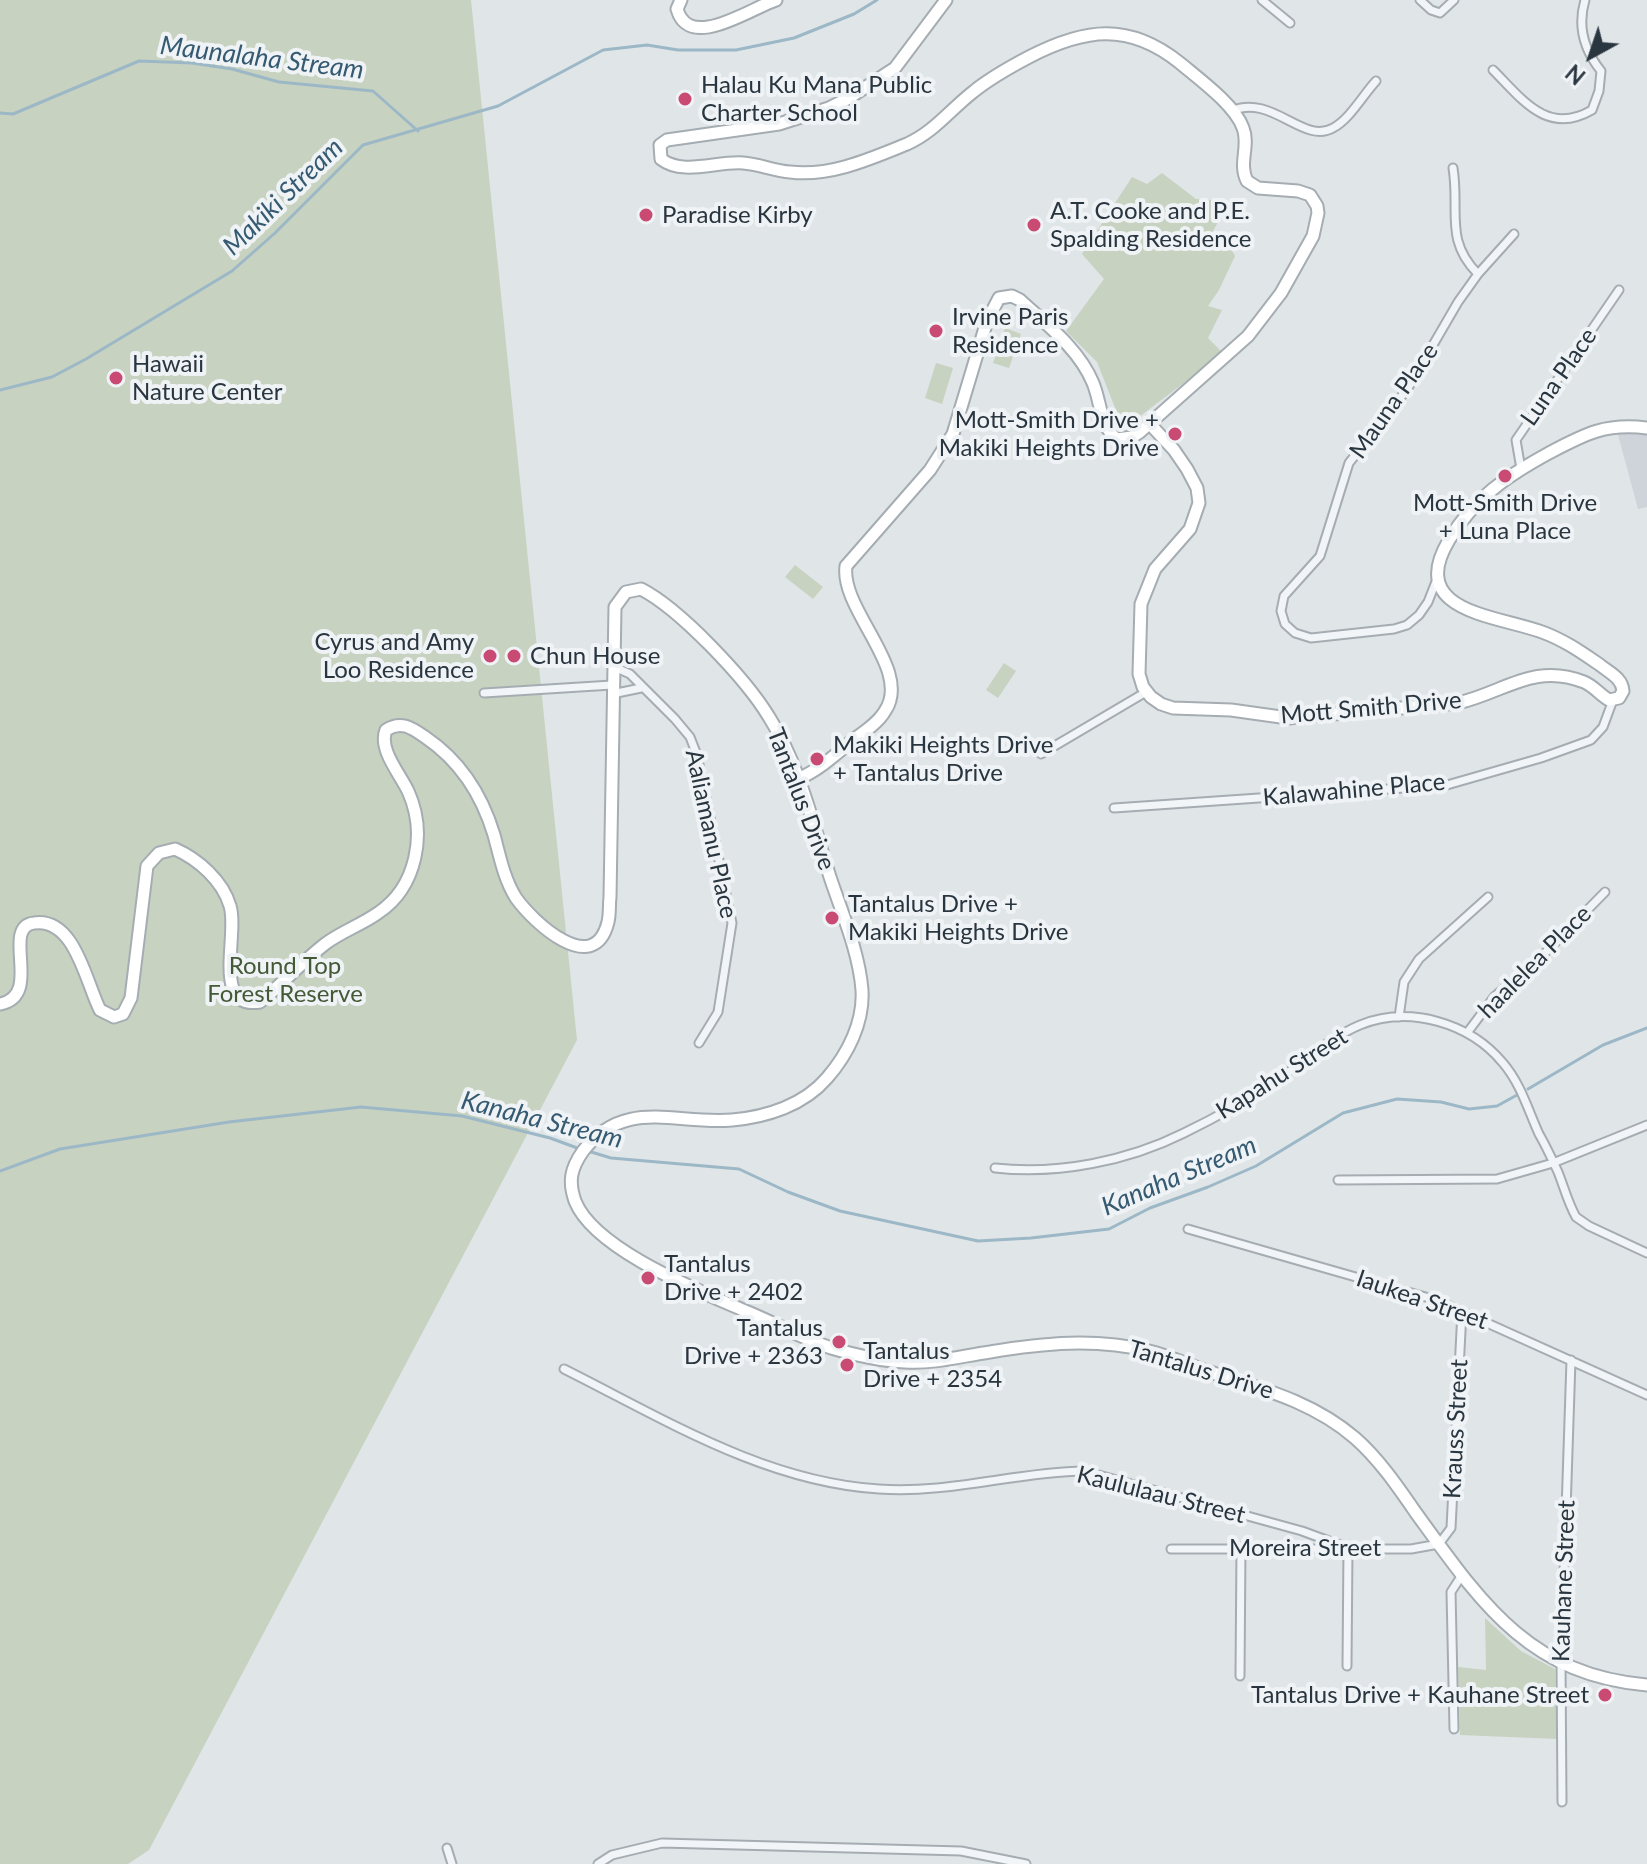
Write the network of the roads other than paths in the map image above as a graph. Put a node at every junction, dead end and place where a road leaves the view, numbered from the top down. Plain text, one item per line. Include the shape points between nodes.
1 (681, 0) edge
2 (776, 0) edge
3 (946, 0) edge
4 (1262, 0) edge
5 (1420, 0) edge
6 (1454, 0) edge
7 (1585, 0) edge
8 (1290, 23) dead end
9 (1493, 70) dead end
10 (1376, 81) dead end
11 (1231, 111) junction
12 (1453, 168) dead end
13 (1514, 234) dead end
14 (1478, 274) junction
15 (1619, 290) dead end
16 (1149, 423) junction
17 (1647, 428) edge
18 (1521, 469) junction
19 (1437, 579) junction
20 (612, 666) junction
21 (641, 688) junction
22 (612, 689) junction
23 (1146, 692) junction
24 (484, 693) dead end
25 (1613, 700) junction
26 (1041, 754) dead end
27 (798, 779) junction
28 (1114, 808) dead end
29 (1605, 892) dead end
30 (1488, 897) dead end
31 (0, 1004) edge
32 (1399, 1017) junction
33 (1467, 1033) junction
34 (699, 1043) dead end
35 (1647, 1125) edge
36 (1553, 1163) junction
37 (995, 1168) dead end
38 (1338, 1180) dead end
39 (1188, 1229) dead end
40 (1646, 1250) edge
41 (1462, 1311) junction
42 (1571, 1360) junction
43 (564, 1369) dead end
44 (1647, 1395) edge
45 (1439, 1544) junction
46 (1241, 1547) junction
47 (1348, 1548) junction
48 (1171, 1549) dead end
49 (1462, 1575) junction
50 (1561, 1662) junction
51 (1347, 1666) dead end
52 (1240, 1676) dead end
53 (1647, 1685) edge
54 (1454, 1729) dead end
55 (1562, 1802) dead end
56 (447, 1848) dead end
57 (452, 1864) edge
58 (598, 1864) edge
59 (1026, 1864) edge

1 - 2 street via 679,17 701,29
3 - 11 street via 895,68 860,92 779,124 667,140 660,145 661,159 683,168 732,163 804,173 844,167 922,137 972,92 1016,63 1056,44 1100,33 1154,44
4 - 8 street
5 - 6 street via 1440,13
7 - 9 street via 1581,28 1601,71 1592,110 1570,121 1544,116
10 - 11 street via 1332,129 1315,133 1256,106 1245,104
11 - 16 street via 1243,128 1247,181 1258,188 1310,195 1317,206 1316,226 1260,323
12 - 14 street via 1457,243
13 - 14 street, Mauna Place
14 - 19 street, Mauna Place via 1408,388 1349,463 1320,556 1284,596 1281,611 1295,633 1311,638 1394,629 1419,615
15 - 18 street, Luna Place via 1516,440
16 - 23 street via 1187,469 1199,503 1190,529 1155,569 1144,594 1138,668
16 - 27 street via 1132,437 1113,436 1080,359 1020,300 999,298 946,447 846,566 854,600 887,670 889,704 823,765
17 - 18 street via 1594,431
18 - 19 street via 1489,491 1461,521 1440,556
19 - 25 street via 1460,606 1574,647 1620,680 1623,691
20 - 21 street, Aaliamanu Place via 630,674
20 - 22 street, Tantalus Drive
20 - 27 street, Tantalus Drive via 615,607 626,592 641,589 683,619 757,699
21 - 22 street
21 - 34 street, Aaliamanu Place via 690,737 729,903 732,923 718,1012
22 - 24 street
22 - 31 street, Tantalus Drive via 608,921 591,944 578,947 560,939 527,912 506,880 491,826 469,781 433,742 397,724 386,730 384,741 417,820 415,858 407,881 389,906 327,943 260,1002 241,1001 231,986 234,925 222,889 200,865 175,849 159,853 147,866 131,998 123,1014 114,1017 100,1010 77,951 48,925 35,922 22,931 19,989
23 - 25 street, Mott Smith Drive via 1173,708 1288,718 1458,703 1513,681 1545,676 1582,682
23 - 26 street
25 - 28 street, Kalawahine Place via 1603,727 1591,740 1447,785
27 - 45 street, Tantalus Drive via 852,941 862,989 855,1035 826,1080 786,1109 731,1120 642,1116 604,1129 572,1169 576,1203 587,1221 643,1262 797,1335 861,1356 918,1362 1050,1343 1093,1343 1149,1351 1283,1395 1327,1417 1359,1442
29 - 33 street, haalelea Place via 1494,997
30 - 32 street via 1419,959 1404,982
32 - 33 street, Kapahu Street via 1437,1021
32 - 37 street, Kapahu Street via 1351,1030 1252,1096 1164,1143 1078,1165
33 - 36 street, Kapahu Street via 1502,1061 1516,1080
35 - 36 street
36 - 38 street via 1497,1179
36 - 40 street, Kapahu Street via 1577,1219
39 - 41 street, Iaukea Street
41 - 42 street, Iaukea Street
41 - 45 street, Krauss Street via 1451,1528
42 - 44 street, Iaukea Street
42 - 50 street, Kauhane Street
43 - 47 street, Kaululaau Street via 738,1455 811,1479 879,1489 945,1489 1084,1471
45 - 47 street, Moreira Street
45 - 49 street, Tantalus Drive
46 - 47 street, Moreira Street
46 - 48 street, Moreira Street
46 - 52 street
47 - 51 street
49 - 50 street, Tantalus Drive via 1506,1625
49 - 54 street via 1451,1592
50 - 53 street, Tantalus Drive via 1590,1674
50 - 55 street, Kauhane Street
56 - 57 street
58 - 59 street via 612,1855 662,1843 961,1851

